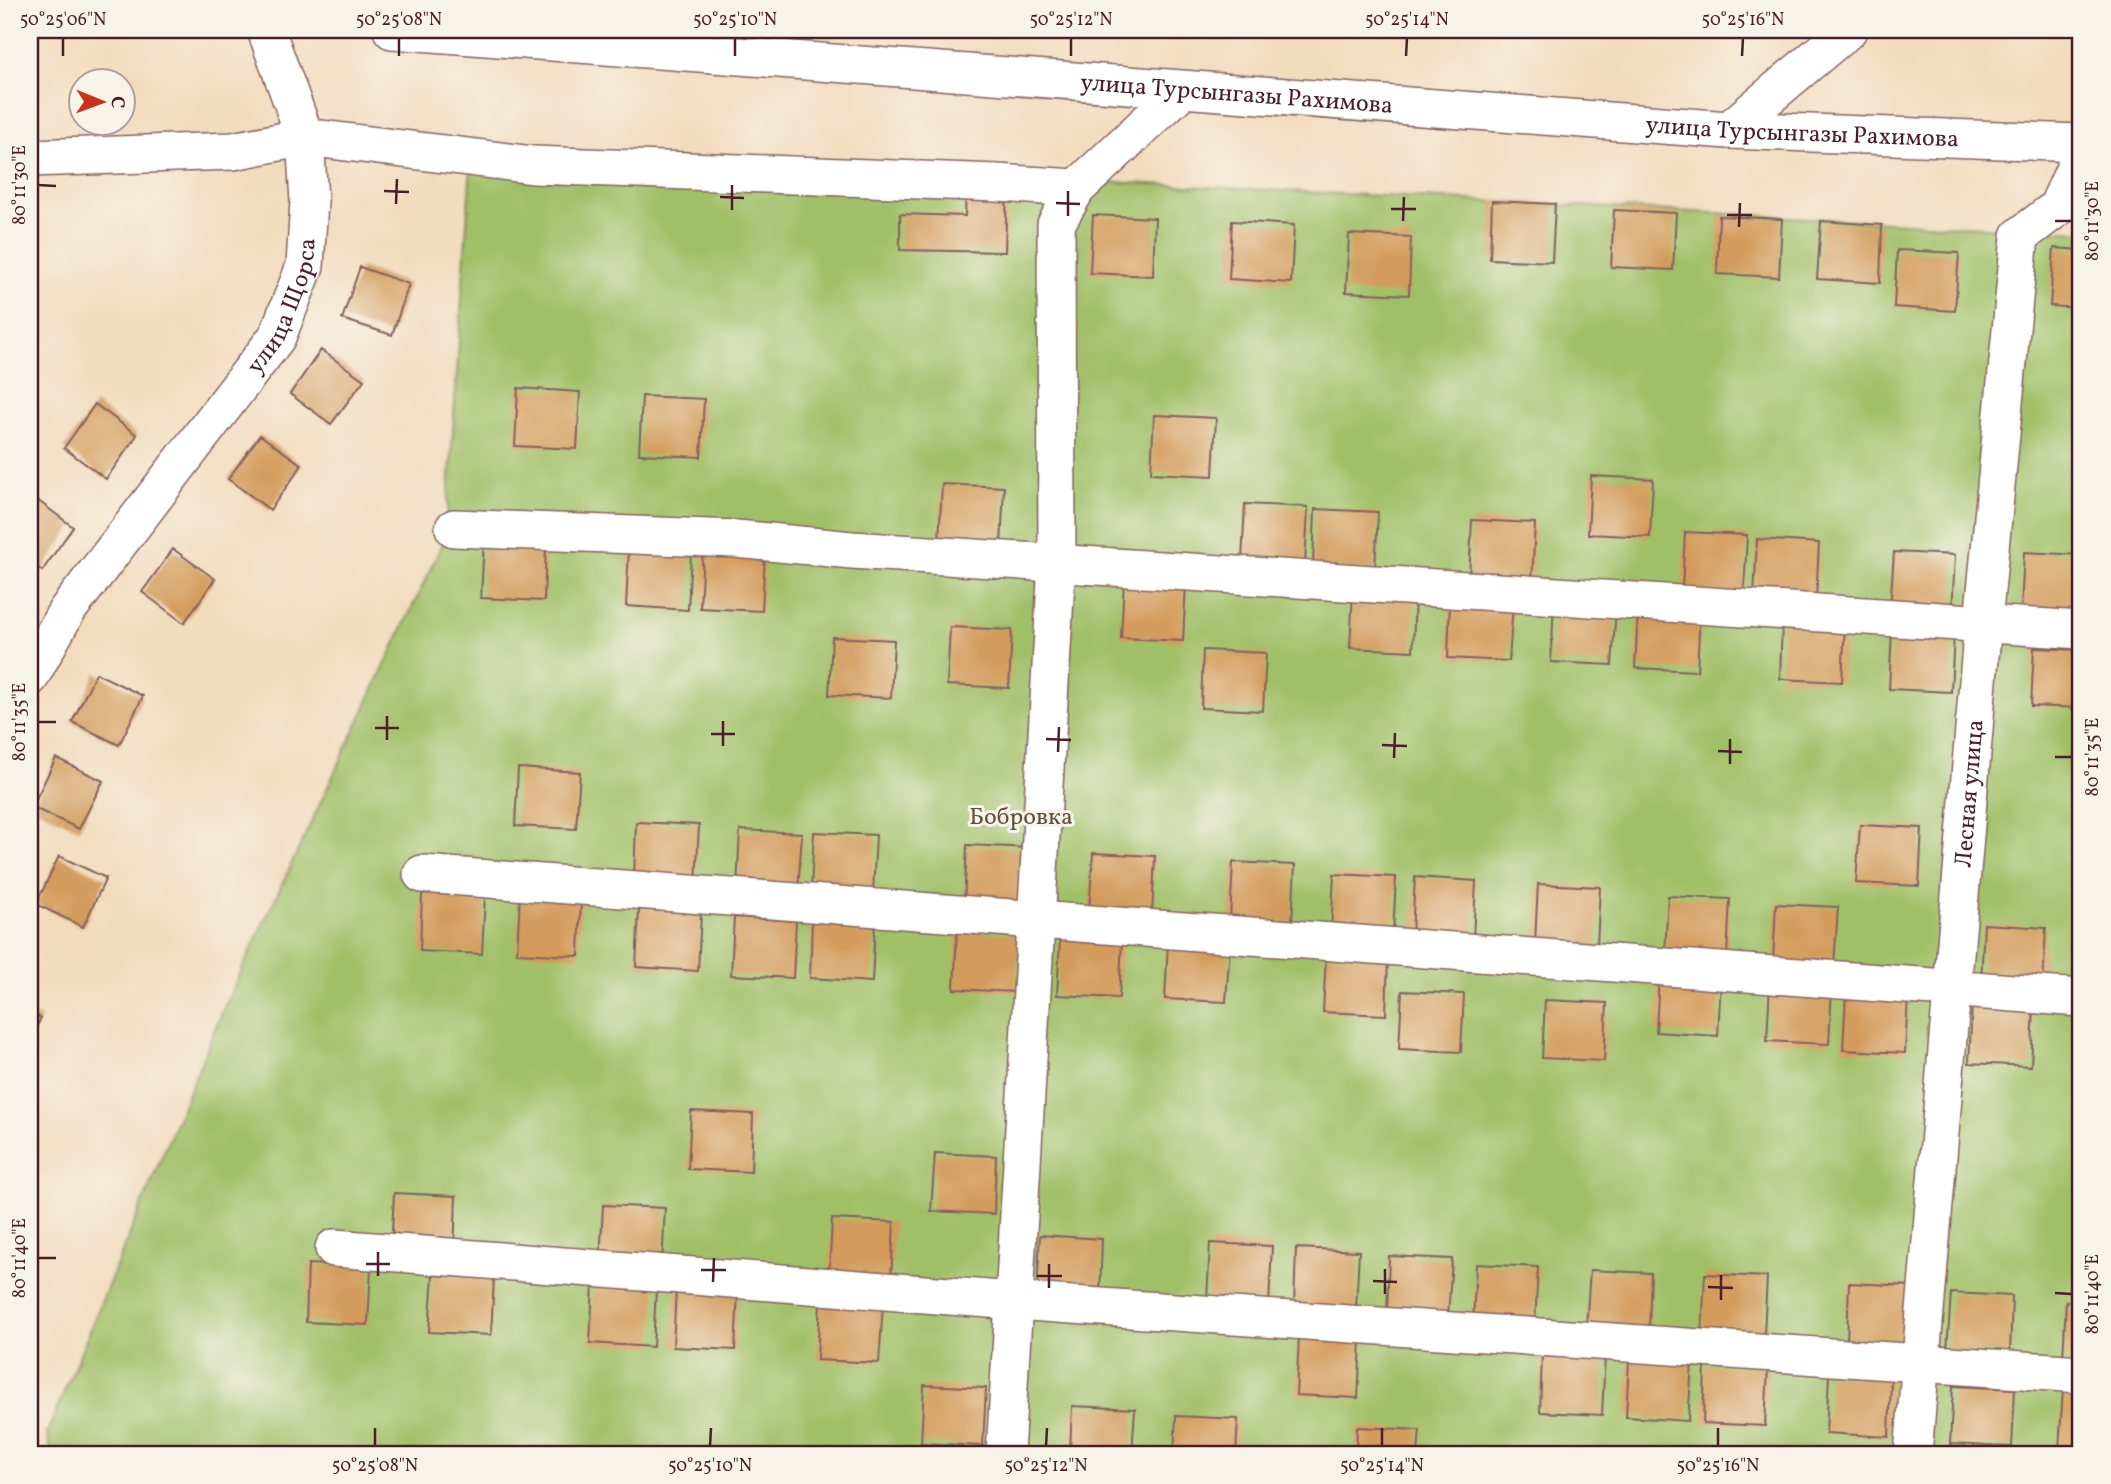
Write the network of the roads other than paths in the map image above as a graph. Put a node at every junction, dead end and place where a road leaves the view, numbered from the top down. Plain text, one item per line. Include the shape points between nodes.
1 (266, 30) edge
2 (392, 30) edge
3 (1848, 30) edge
4 (1182, 90) junction
5 (1729, 130) junction
6 (305, 137) junction
7 (2081, 143) edge
8 (2081, 155) edge
9 (30, 158) edge
10 (1077, 188) junction
11 (454, 528) dead end
12 (1057, 563) junction
13 (1983, 622) junction
14 (2081, 630) edge
15 (30, 677) edge
16 (422, 874) dead end
17 (1037, 922) junction
18 (1954, 989) junction
19 (2081, 998) edge
20 (334, 1248) dead end
21 (1014, 1301) junction
22 (1919, 1363) junction
23 (2081, 1374) edge
24 (1005, 1454) edge
25 (1913, 1454) edge

1 - 6 street, улица Щорса
2 - 4 street, улица Турсынгазы Рахимова
3 - 5 street
4 - 5 street, улица Турсынгазы Рахимова
4 - 10 street
5 - 7 street, улица Турсынгазы Рахимова
6 - 9 street via 233,151
6 - 10 street via 533,165
6 - 15 street, улица Щорса via 309,201 305,266 277,337 66,612
8 - 13 street, Лесная улица via 2057,208 2020,236
10 - 12 street via 1056,224
11 - 12 street via 736,540
12 - 13 street
12 - 17 street
13 - 14 street
13 - 18 street, Лесная улица
16 - 17 street
17 - 18 street
17 - 21 street
18 - 19 street
18 - 22 street, Лесная улица
20 - 21 street
21 - 22 street
21 - 24 street
22 - 23 street
22 - 25 street, Лесная улица

